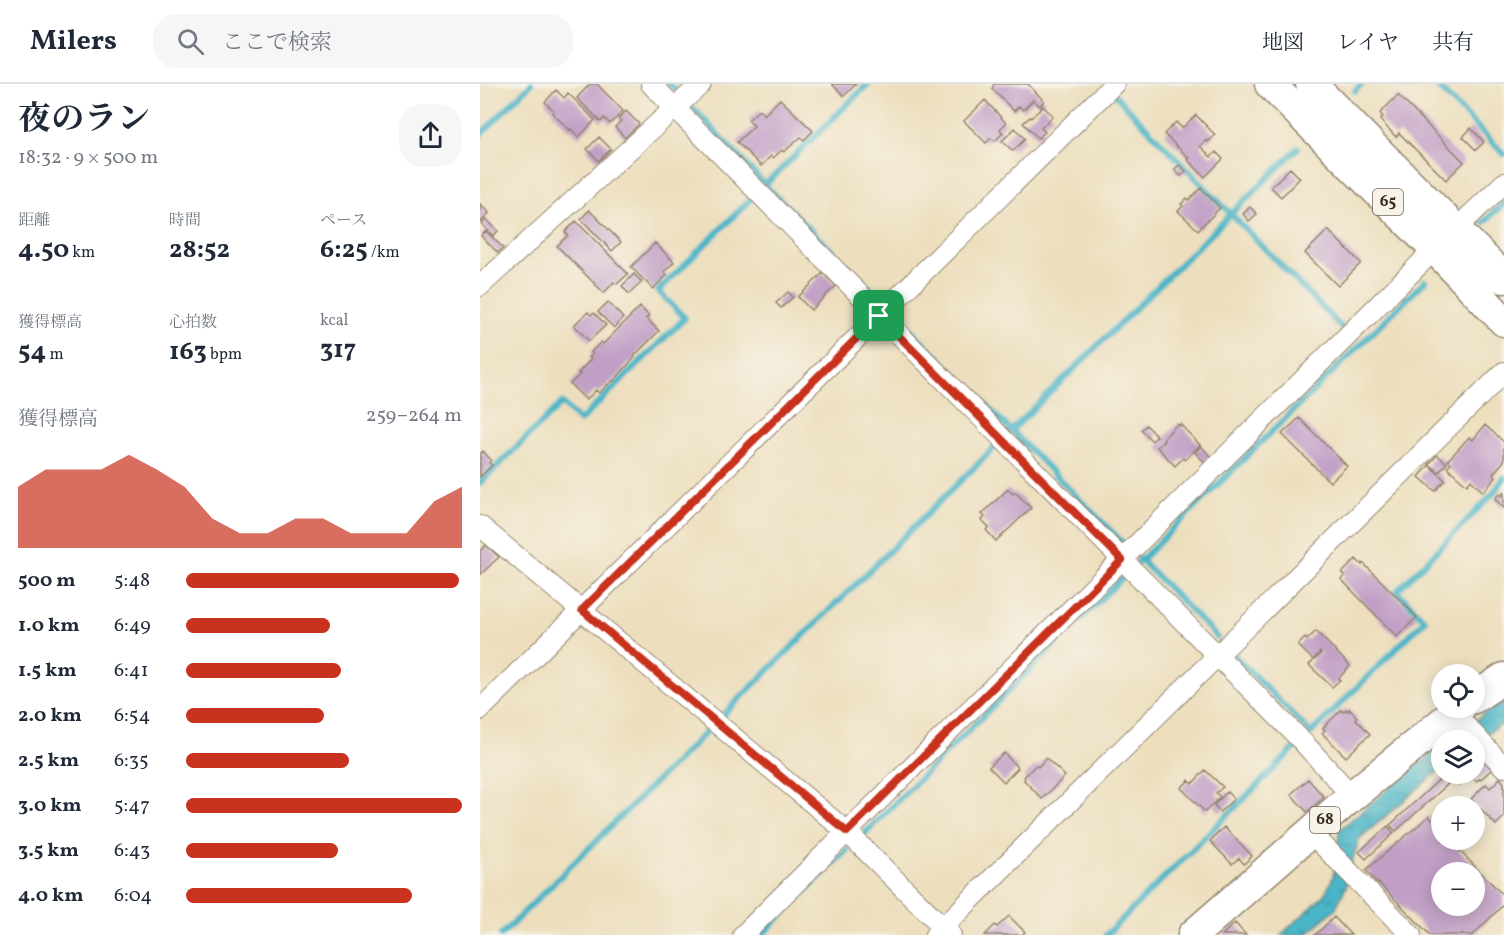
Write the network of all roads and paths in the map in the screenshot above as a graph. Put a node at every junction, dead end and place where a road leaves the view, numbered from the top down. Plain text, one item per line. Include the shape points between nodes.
1 (651, 84) edge
2 (701, 84) edge
3 (1114, 84) edge
4 (1270, 84) edge
5 (1311, 84) edge
6 (675, 108) junction
7 (1504, 183) edge
8 (1445, 239) junction
9 (1504, 278) edge
10 (480, 286) edge
11 (879, 316) junction
12 (1504, 321) edge
13 (1504, 372) edge
14 (480, 526) edge
15 (1122, 560) junction
16 (582, 610) junction
17 (1217, 656) junction
18 (1504, 678) edge
19 (1485, 694) edge
20 (480, 711) edge
21 (1455, 718) edge
22 (1468, 718) edge
23 (1504, 766) edge
24 (1352, 796) junction
25 (847, 832) junction
26 (1310, 832) junction
27 (943, 932) edge
28 (743, 935) edge
29 (1193, 935) edge
30 (1411, 935) edge

1 - 6 street
2 - 6 street
3 - 11 street
4 - 8 main road, 65
5 - 8 main road, 65
6 - 10 street
6 - 11 street
7 - 8 street
8 - 9 main road, 65
8 - 12 main road, 65
8 - 15 street
11 - 15 street
11 - 16 street
13 - 17 street
14 - 16 street
15 - 17 street
15 - 25 street
16 - 20 street
16 - 25 street
17 - 24 street
17 - 27 street
18 - 19 main road, 68
21 - 24 main road, 68
22 - 23 street via 1480,741
24 - 26 main road, 68
25 - 27 street
25 - 28 street
26 - 29 main road, 68
26 - 30 street

